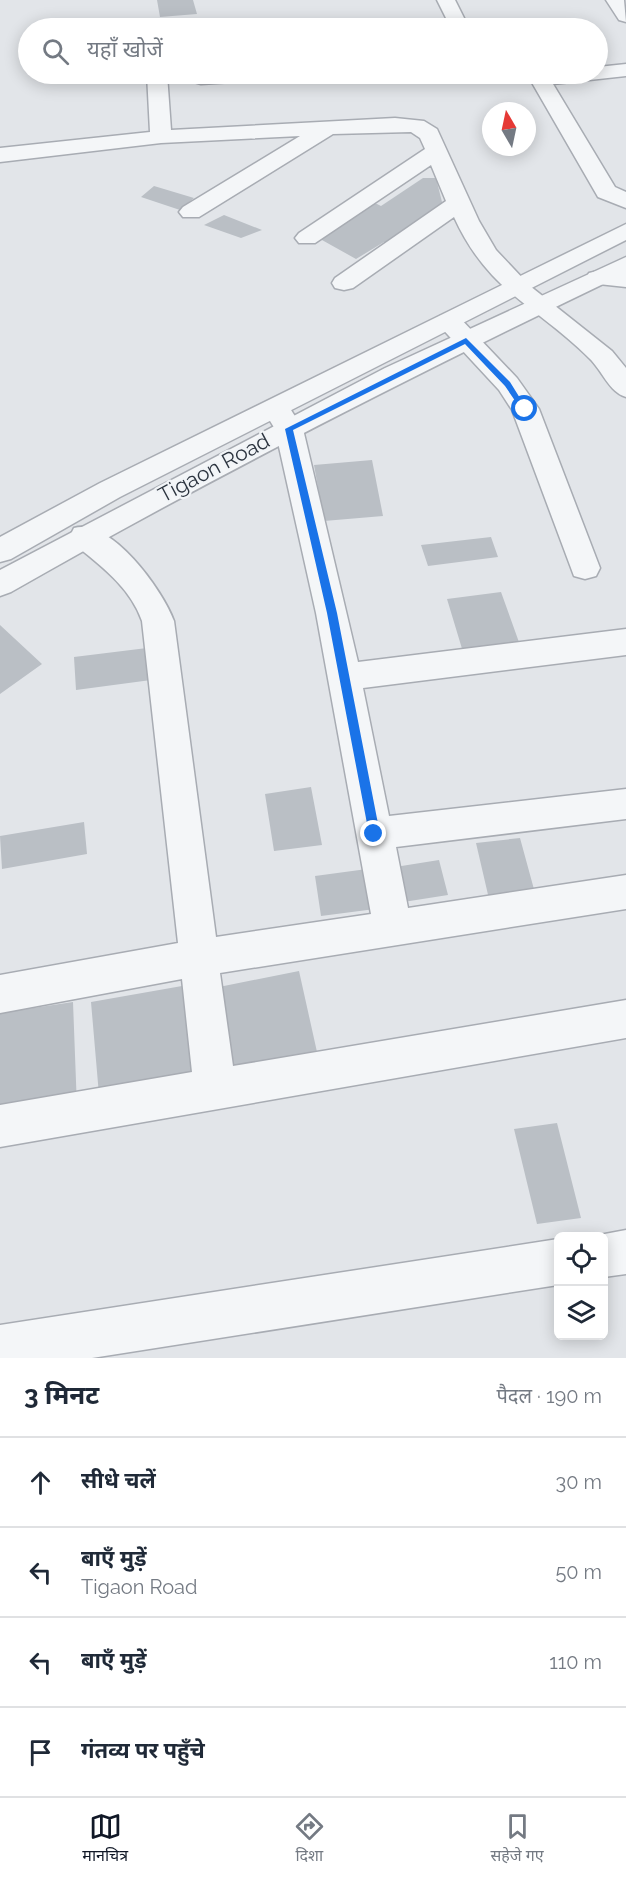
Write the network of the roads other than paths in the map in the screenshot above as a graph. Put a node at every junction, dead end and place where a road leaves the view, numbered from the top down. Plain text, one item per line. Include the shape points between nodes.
1 (446, 0) edge
2 (615, 0) edge
3 (626, 16) edge
4 (455, 18) edge
5 (626, 70) edge
6 (608, 72) edge
7 (158, 84) edge
8 (543, 84) edge
9 (332, 126) junction
10 (161, 137) junction
11 (437, 151) junction
12 (0, 155) edge
13 (626, 201) edge
14 (459, 202) junction
15 (191, 212) dead end
16 (626, 231) edge
17 (307, 238) dead end
18 (626, 264) edge
19 (598, 278) junction
20 (626, 280) edge
21 (344, 283) dead end
22 (517, 288) junction
23 (538, 308) junction
24 (458, 331) junction
25 (626, 388) edge
26 (283, 418) junction
27 (85, 536) junction
28 (0, 551) edge
29 (585, 568) dead end
30 (0, 584) edge
31 (626, 642) edge
32 (345, 677) junction
33 (626, 804) edge
34 (374, 834) junction
35 (626, 892) edge
36 (393, 928) junction
37 (199, 958) junction
38 (0, 994) edge
39 (626, 1019) edge
40 (215, 1090) junction
41 (0, 1126) edge
42 (626, 1252) edge
43 (608, 1254) edge
44 (554, 1263) edge
45 (0, 1349) edge

1 - 4 street
2 - 3 street
5 - 6 street
7 - 10 street
8 - 13 street via 606,192
9 - 10 street
9 - 11 street via 416,126 429,134
9 - 15 street
10 - 12 street
11 - 14 street
11 - 17 street
14 - 21 street
14 - 22 street via 477,241
16 - 22 street
18 - 19 street, Tigaon Road
19 - 20 street
19 - 23 street, Tigaon Road
22 - 23 street
22 - 24 street
23 - 24 street, Tigaon Road
23 - 25 street via 593,347
24 - 26 street, Tigaon Road
24 - 29 street via 508,384 525,409
26 - 27 street, Tigaon Road
26 - 28 street via 110,490
26 - 32 street
27 - 30 street, Tigaon Road
27 - 37 street via 140,583 154,605 173,730
31 - 32 street
32 - 34 street
33 - 34 street
34 - 36 street
35 - 36 street
36 - 37 street
37 - 38 street
37 - 40 street
39 - 40 street
40 - 41 street
42 - 43 street
44 - 45 street

